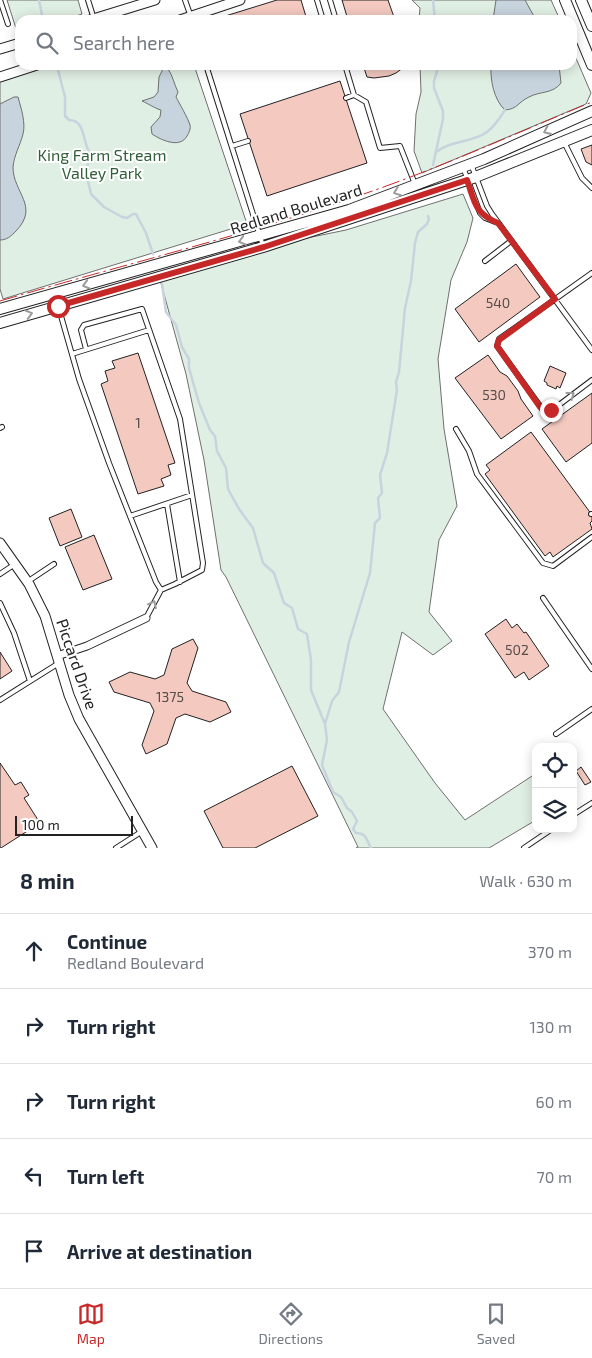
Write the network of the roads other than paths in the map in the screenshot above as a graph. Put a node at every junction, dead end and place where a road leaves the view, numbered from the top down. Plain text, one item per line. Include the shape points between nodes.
1 (0, 0) edge
2 (88, 0) edge
3 (155, 0) edge
4 (185, 0) edge
5 (240, 0) edge
6 (317, 0) edge
7 (330, 0) edge
8 (565, 0) edge
9 (586, 2) edge
10 (2, 14) edge
11 (91, 15) edge
12 (105, 15) edge
13 (190, 15) edge
14 (199, 15) edge
15 (322, 15) edge
16 (334, 15) edge
17 (571, 15) edge
18 (8, 24) dead end
19 (592, 26) edge
20 (577, 29) edge
21 (15, 44) edge
22 (0, 49) edge
23 (592, 65) edge
24 (20, 70) edge
25 (208, 70) edge
26 (346, 70) edge
27 (0, 76) edge
28 (354, 95) junction
29 (346, 98) dead end
30 (592, 111) edge
31 (592, 130) edge
32 (248, 141) dead end
33 (564, 142) junction
34 (232, 146) junction
35 (467, 165) junction
36 (472, 179) junction
37 (415, 185) junction
38 (592, 188) edge
39 (498, 223) junction
40 (260, 236) junction
41 (511, 240) junction
42 (264, 247) junction
43 (485, 261) dead end
44 (592, 273) edge
45 (55, 293) junction
46 (555, 299) junction
47 (58, 306) junction
48 (0, 308) edge
49 (0, 323) edge
50 (149, 330) junction
51 (86, 349) junction
52 (592, 350) edge
53 (72, 354) junction
54 (592, 380) edge
55 (456, 429) dead end
56 (192, 494) junction
57 (167, 504) junction
58 (130, 516) junction
59 (592, 537) edge
60 (0, 543) edge
61 (558, 554) dead end
62 (562, 559) junction
63 (15, 564) junction
64 (54, 564) dead end
65 (0, 574) edge
66 (27, 582) junction
67 (180, 582) junction
68 (161, 590) junction
69 (543, 598) dead end
70 (0, 603) edge
71 (146, 618) joint
72 (58, 659) junction
73 (592, 669) edge
74 (30, 681) junction
75 (0, 700) edge
76 (592, 709) edge
77 (556, 734) dead end
78 (592, 804) edge
79 (577, 813) edge
80 (143, 831) junction
81 (546, 833) edge
82 (116, 848) edge
83 (152, 848) edge
84 (524, 848) edge

1 - 10 lane
2 - 11 lane
3 - 12 street
4 - 13 lane
5 - 14 street
6 - 15 lane
7 - 16 lane
8 - 17 main road
9 - 19 main road
10 - 18 lane
20 - 23 main road
21 - 22 street
24 - 27 street
25 - 34 lane
26 - 28 lane
28 - 29 lane
28 - 37 lane via 366,102 380,148 400,146
30 -> 35 main road, Redland Boulevard
31 - 33 main road, Redland Boulevard
32 - 34 lane
33 - 36 main road, Redland Boulevard
33 - 38 lane via 582,178
34 - 40 lane
35 - 36 lane
35 - 36 lane
35 - 37 main road, Redland Boulevard
36 - 39 lane
36 - 39 lane via 480,213
36 - 42 main road, Redland Boulevard
37 -> 40 main road, Redland Boulevard via 349,210
39 - 41 lane
40 - 42 lane
40 -> 45 main road, Redland Boulevard
41 - 43 lane
41 - 46 lane
42 - 47 main road, Redland Boulevard
44 - 46 lane
45 - 47 lane
45 - 48 main road, Redland Boulevard
46 - 52 lane
46 -> 54 lane via 499,340 498,348 543,410 551,410
49 -> 47 main road, Redland Boulevard
47 - 53 lane
50 - 51 lane
50 - 51 lane via 142,309 84,324
50 - 56 lane via 180,419
51 - 53 lane
53 - 58 lane
55 - 62 lane via 470,451 477,474 543,564 550,567
56 - 57 lane
56 - 67 lane via 203,563 202,570
57 - 58 lane
57 - 67 lane
58 - 68 lane
59 - 62 lane
60 - 63 street, Piccard Drive
61 - 62 lane
63 - 65 lane
63 - 66 street, Piccard Drive
64 - 66 lane
66 - 72 street, Piccard Drive via 45,616
67 - 68 lane
71 -> 68 lane
69 - 73 lane
70 - 74 lane
71 - 72 street
72 - 74 lane
72 - 80 street, Piccard Drive via 79,719
74 - 75 lane
76 - 77 lane
78 - 79 lane
80 - 82 lane
80 - 83 street, Piccard Drive
81 - 84 lane

